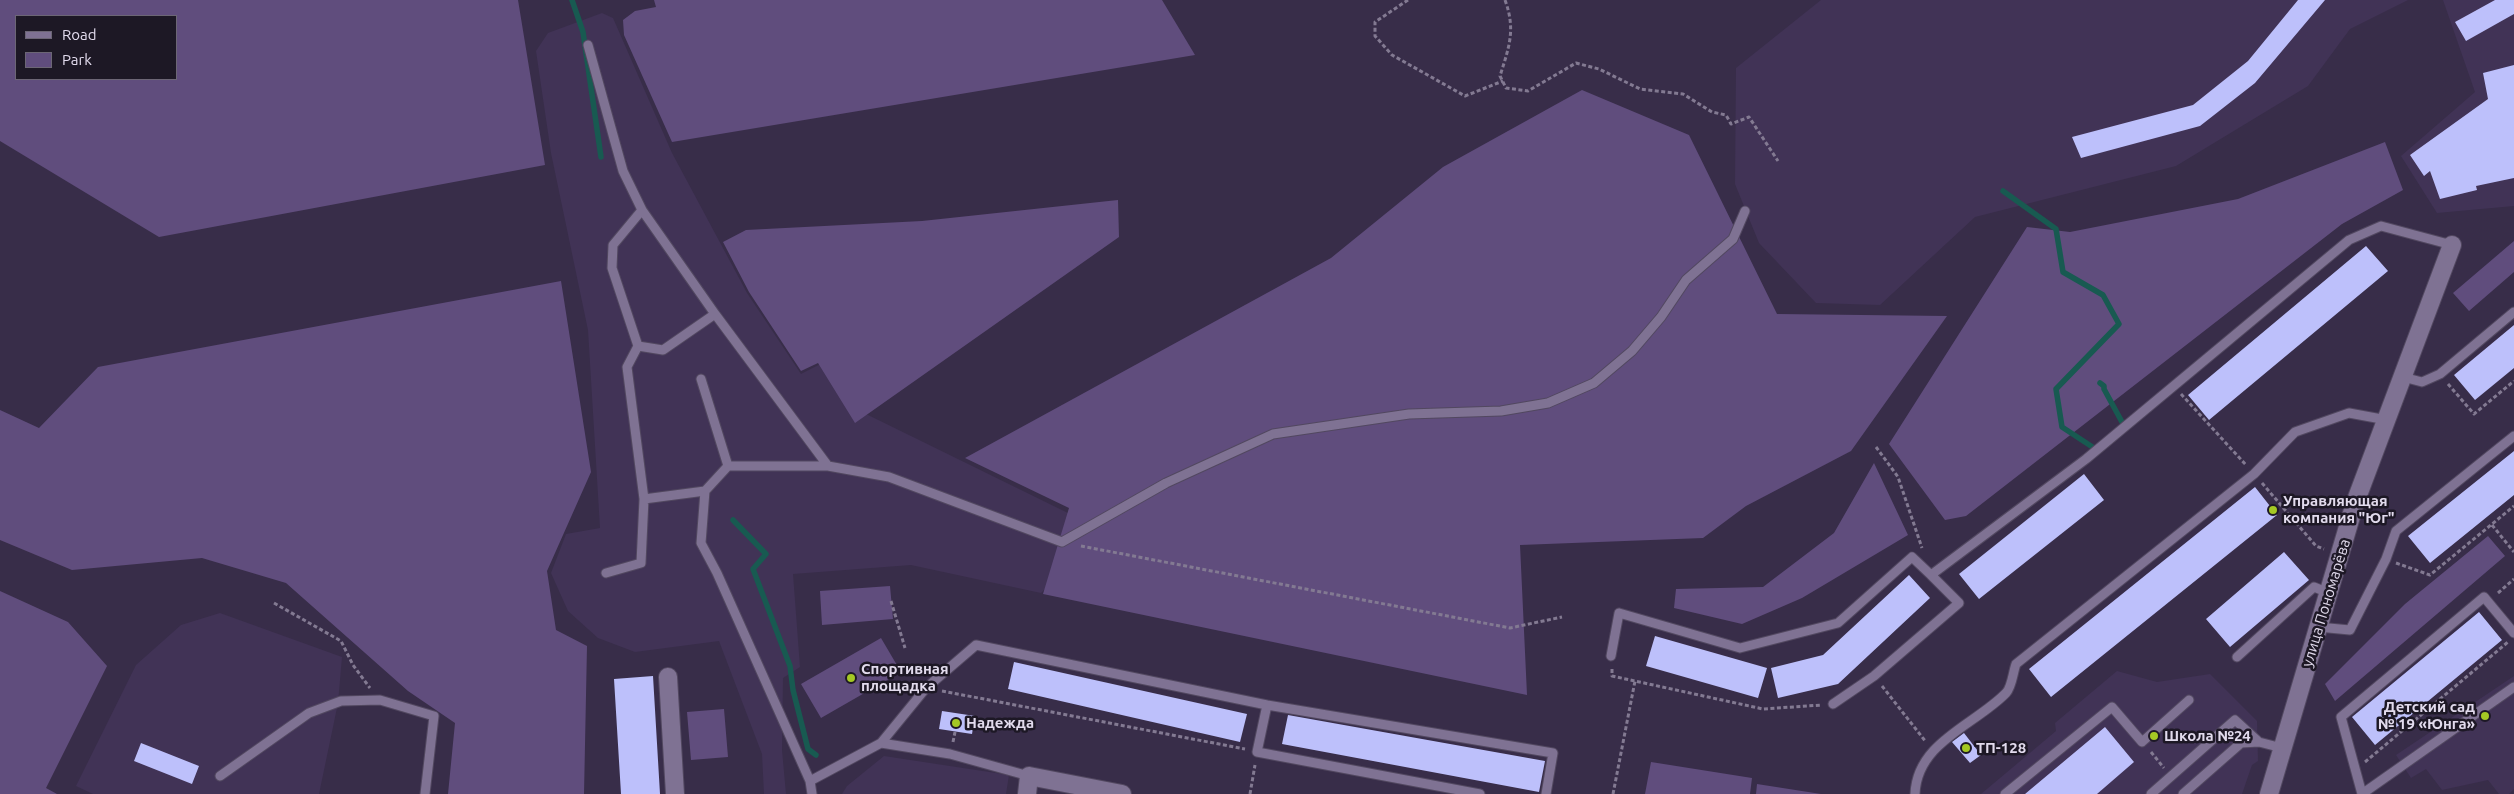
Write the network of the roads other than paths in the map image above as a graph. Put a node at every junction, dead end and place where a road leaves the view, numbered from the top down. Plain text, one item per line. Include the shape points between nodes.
1 (588, 45) dead end
2 (642, 210) junction
3 (1745, 211) dead end
4 (2452, 245) joint
5 (2514, 312) edge
6 (715, 314) junction
7 (638, 346) junction
8 (2403, 377) junction
9 (701, 379) dead end
10 (2387, 420) junction
11 (2514, 436) edge
12 (728, 466) junction
13 (828, 466) junction
14 (705, 491) junction
15 (644, 499) junction
16 (606, 573) dead end
17 (1931, 575) junction
18 (2329, 592) junction
19 (2318, 627) junction
20 (2514, 633) edge
21 (1611, 656) road end
22 (2237, 656) dead end
23 (668, 677) dead end
24 (2514, 687) edge
25 (2189, 700) dead end
26 (1833, 704) road end
27 (1267, 705) junction
28 (2259, 742) junction
29 (881, 743) junction
30 (2282, 748) junction
31 (220, 776) dead end
32 (1029, 776) junction
33 (810, 781) junction
34 (425, 794) edge
35 (675, 794) edge
36 (812, 794) edge
37 (1027, 794) edge
38 (1122, 794) edge
39 (1480, 794) edge
40 (1546, 794) edge
41 (1915, 794) edge
42 (2006, 794) edge
43 (2151, 794) edge
44 (2183, 794) edge
45 (2268, 794) edge
46 (2362, 794) edge

1 - 2 lane via 623,171
2 - 6 lane
2 - 7 lane via 612,245 612,268
3 - 13 lane via 1733,239 1686,280 1661,317 1632,350 1594,383 1548,403 1501,411 1409,414 1273,434 1166,483 1062,542 890,477
4 - 8 street, улица Пономарёва
4 - 17 lane via 2382,226 2349,240 2086,459
5 - 8 lane via 2440,374 2422,382
6 - 7 lane via 663,350
6 - 13 lane
7 - 15 lane via 627,368
8 - 10 street, улица Пономарёва
9 - 12 lane
10 - 18 street, улица Пономарёва via 2355,503
10 - 41 lane via 2349,413 2295,432 2254,474 2016,664 2008,692 1932,750 1915,783
11 - 19 lane via 2396,531 2386,559 2350,630
12 - 13 lane
12 - 14 lane
14 - 15 lane
14 - 33 lane via 701,543 718,572
15 - 16 lane via 641,563
17 - 21 lane via 1912,557 1838,623 1740,648 1619,613
17 - 26 lane via 1959,603 1874,676
18 - 19 street, улица Пономарёва
18 - 22 lane via 2314,587
19 - 30 street, улица Пономарёва
20 - 46 lane via 2484,597 2341,716
23 - 35 street
24 - 46 lane
25 - 42 lane via 2142,742 2112,708
27 - 29 lane via 976,645 926,688
27 - 39 lane via 1257,752
27 - 40 lane via 1553,753
28 - 30 lane
28 - 43 lane via 2235,720
28 - 44 lane via 2241,743
29 - 32 lane via 950,754
29 - 33 lane
30 - 45 street, улица Пономарёва
31 - 34 lane via 309,713 340,701 380,700 434,716
32 - 37 street
32 - 38 street
33 - 36 lane

